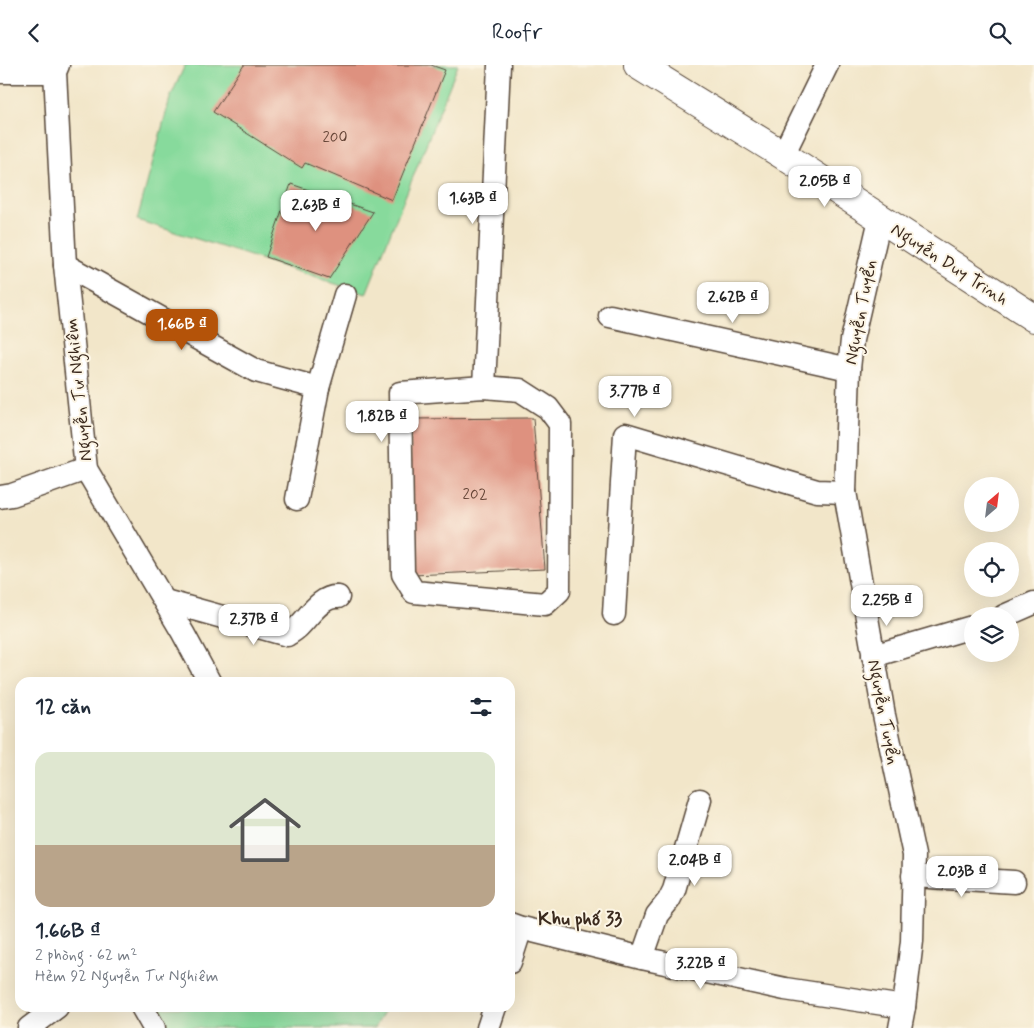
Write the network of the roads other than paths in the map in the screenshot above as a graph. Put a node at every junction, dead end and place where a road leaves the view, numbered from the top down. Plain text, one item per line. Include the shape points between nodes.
1 (499, 65) edge
2 (638, 65) edge
3 (827, 65) edge
4 (56, 69) edge
5 (0, 72) edge
6 (782, 155) junction
7 (880, 219) junction
8 (66, 265) junction
9 (345, 295) dead end
10 (610, 316) dead end
11 (1034, 318) edge
12 (849, 369) junction
13 (484, 387) junction
14 (318, 389) junction
15 (86, 469) junction
16 (845, 492) junction
17 (0, 497) edge
18 (297, 499) dead end
19 (338, 597) dead end
20 (165, 601) junction
21 (1034, 603) edge
22 (1019, 610) edge
23 (614, 614) dead end
24 (964, 629) edge
25 (873, 656) junction
26 (207, 677) edge
27 (700, 800) dead end
28 (913, 876) junction
29 (1014, 882) dead end
30 (515, 926) edge
31 (642, 958) junction
32 (50, 1012) edge
33 (145, 1012) edge
34 (494, 1012) edge
35 (902, 1017) edge
36 (29, 1028) edge
37 (154, 1028) edge
38 (488, 1028) edge

1 - 13 street
2 - 6 main road, Nguyễn Duy Trinh
3 - 6 street
4 - 5 street
4 - 8 street, Nguyễn Tư Nghiêm
6 - 7 main road, Nguyễn Duy Trinh
7 - 11 main road, Nguyễn Duy Trinh
7 - 12 street, Nguyễn Tuyển via 852,340
8 - 14 street via 256,371
8 - 15 street, Nguyễn Tư Nghiêm
9 - 14 street
10 - 12 street
12 - 16 street, Nguyễn Tuyển
13 - 13 street via 400,393 403,574 414,592 545,604 559,591 560,424 548,408 520,390
14 - 18 street
15 - 17 street
15 - 20 street, Nguyễn Tư Nghiêm
16 - 23 street via 817,491 625,434
16 - 25 street, Nguyễn Tuyển
19 - 20 street via 311,611 287,635
20 - 26 street, Nguyễn Tư Nghiêm
21 - 22 street
24 - 25 street
25 - 28 street, Nguyễn Tuyển via 914,855
27 - 31 street via 674,890 657,915
28 - 29 street
28 - 35 street, Nguyễn Tuyển via 912,941
30 - 31 street
31 - 35 street
32 - 36 street
33 - 37 street
34 - 38 street

